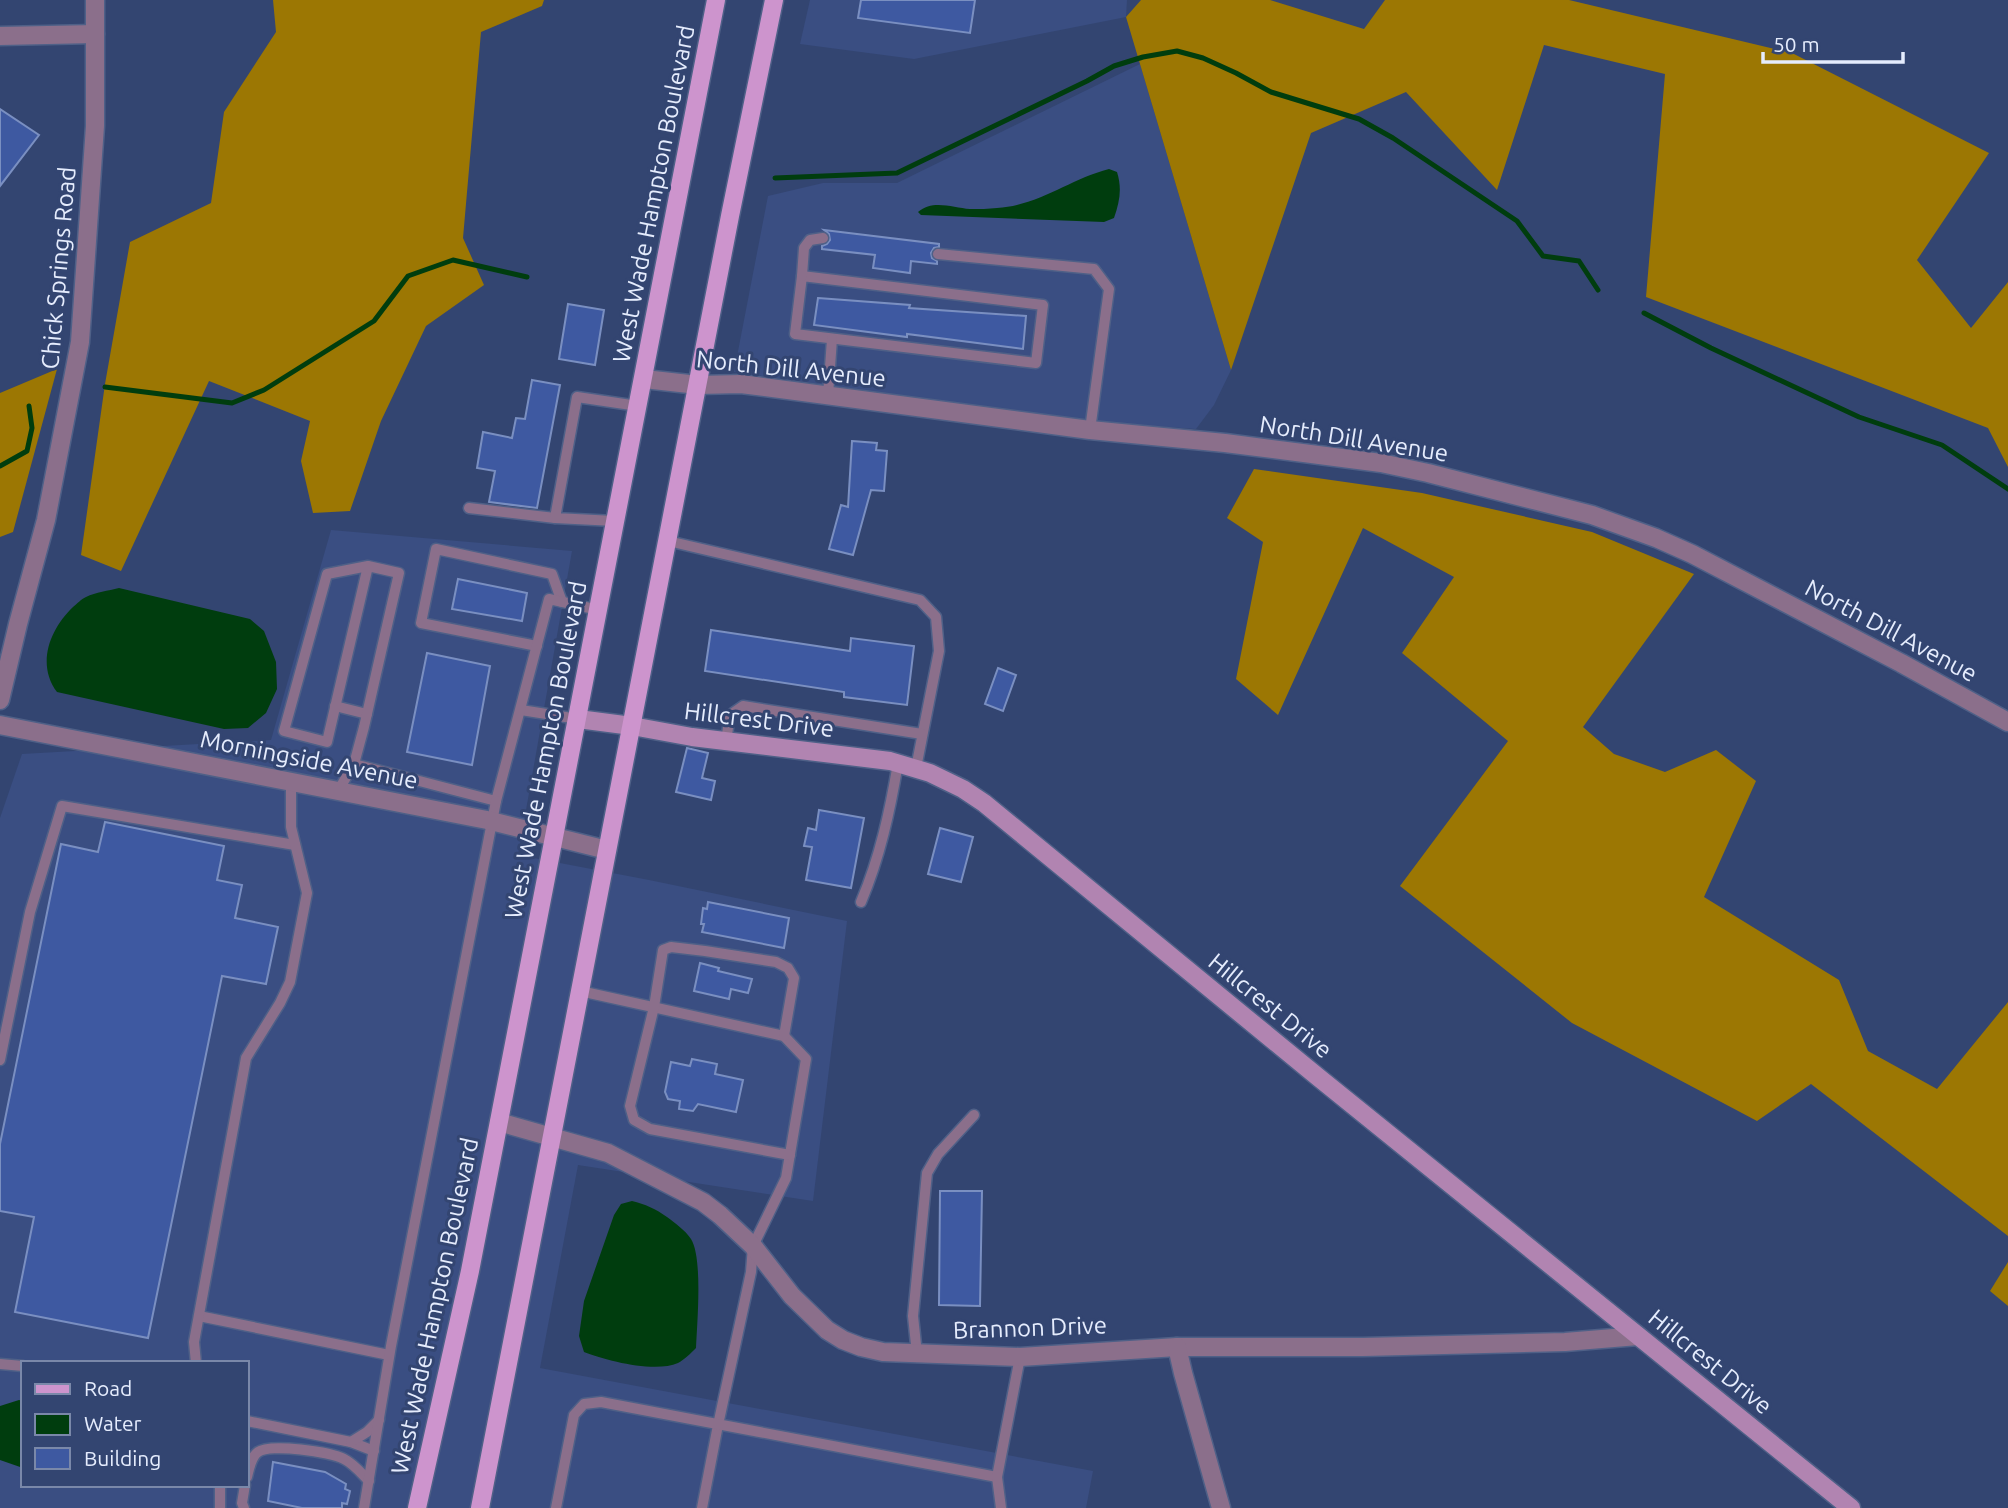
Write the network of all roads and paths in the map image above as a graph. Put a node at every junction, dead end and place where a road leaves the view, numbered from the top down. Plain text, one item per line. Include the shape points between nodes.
1 (95, 0) edge
2 (716, 0) edge
3 (774, 0) edge
4 (95, 34) junction
5 (0, 36) edge
6 (823, 238) dead end
7 (938, 254) dead end
8 (802, 276) junction
9 (832, 339) junction
10 (643, 379) junction
11 (698, 385) junction
12 (828, 395) junction
13 (638, 406) junction
14 (1090, 430) junction
15 (469, 508) dead end
16 (555, 518) junction
17 (615, 521) junction
18 (668, 541) junction
19 (368, 566) junction
20 (562, 602) junction
21 (599, 610) junction
22 (537, 646) junction
23 (0, 700) edge
24 (335, 706) junction
25 (521, 710) junction
26 (367, 714) junction
27 (578, 719) junction
28 (2008, 722) edge
29 (0, 725) edge
30 (632, 726) junction
31 (922, 734) junction
32 (726, 741) junction
33 (354, 764) junction
34 (907, 765) junction
35 (291, 782) junction
36 (338, 791) junction
37 (496, 801) junction
38 (492, 821) junction
39 (555, 837) junction
40 (295, 845) junction
41 (607, 850) junction
42 (861, 902) dead end
43 (580, 991) junction
44 (654, 1007) junction
45 (784, 1036) junction
46 (0, 1060) edge
47 (974, 1115) dead end
48 (499, 1122) junction
49 (551, 1136) junction
50 (790, 1155) junction
51 (753, 1245) junction
52 (199, 1316) junction
53 (1639, 1336) junction
54 (1177, 1347) junction
55 (917, 1354) junction
56 (389, 1355) junction
57 (1020, 1357) junction
58 (196, 1361) edge
59 (0, 1364) edge
60 (21, 1366) edge
61 (379, 1420) junction
62 (248, 1421) edge
63 (718, 1425) junction
64 (351, 1442) junction
65 (374, 1451) junction
66 (248, 1473) edge
67 (997, 1477) junction
68 (369, 1481) junction
69 (219, 1487) edge
70 (245, 1487) edge
71 (219, 1508) edge
72 (244, 1508) edge
73 (364, 1508) edge
74 (417, 1508) edge
75 (480, 1508) edge
76 (556, 1508) edge
77 (702, 1508) edge
78 (1001, 1508) edge
79 (1220, 1508) edge
80 (1851, 1508) edge

1 - 4 street, Chick Springs Road
2 - 10 main road, West Wade Hampton Boulevard
3 - 11 main road
4 - 5 street
4 - 23 street, Chick Springs Road via 95,126 80,342 46,520
6 - 8 lane via 810,240 804,248
7 - 14 lane via 1094,269 1109,289
8 - 9 lane via 795,334
8 - 9 lane via 1043,305 1036,363
9 - 12 lane
10 - 11 street, North Dill Avenue
10 - 13 main road, West Wade Hampton Boulevard
11 - 12 street, North Dill Avenue via 741,384
11 - 18 main road
12 - 14 street, North Dill Avenue
13 - 16 lane via 577,397
13 - 17 main road, West Wade Hampton Boulevard
14 - 28 street, North Dill Avenue via 1381,463 1592,515 1692,554
15 - 16 lane
16 - 17 lane
17 - 21 main road, West Wade Hampton Boulevard
18 - 30 main road
18 - 31 lane via 920,600 936,617 939,651
19 - 24 lane
19 - 24 lane via 327,574 284,731 327,742
19 - 26 lane via 399,573
20 - 21 lane
20 - 22 lane via 549,599
20 - 22 lane via 552,574 436,549 421,623
21 - 27 main road, West Wade Hampton Boulevard
22 - 25 lane
24 - 26 lane
25 - 27 lane
25 - 37 lane
26 - 33 lane
27 - 30 street, Hillcrest Drive
27 - 39 main road, West Wade Hampton Boulevard
29 - 35 street, Morningside Avenue
30 - 32 street, Hillcrest Drive
30 - 41 main road
31 - 32 lane via 743,706 730,715
31 - 34 lane
32 - 34 street, Hillcrest Drive
33 - 36 lane
33 - 37 lane
34 - 42 lane
34 - 53 street, Hillcrest Drive via 984,803
35 - 36 street, Morningside Avenue
35 - 40 lane
36 - 38 street, Morningside Avenue
37 - 38 lane
38 - 39 street, Morningside Avenue
38 - 56 lane
39 - 41 street, Morningside Avenue
39 - 48 main road, West Wade Hampton Boulevard
40 - 46 lane via 62,806 30,912
40 - 52 lane via 307,892 290,982 246,1058
41 - 43 main road
43 - 44 lane
43 - 49 main road
44 - 45 lane
44 - 45 lane via 663,950 671,947 776,962 794,978
44 - 50 lane via 630,1106 634,1120 650,1129
45 - 50 lane via 806,1059
47 - 55 lane via 937,1154 927,1173 913,1316
48 - 49 street, Brannon Drive
48 - 74 main road, West Wade Hampton Boulevard
49 - 51 street, Brannon Drive via 608,1153 685,1191
49 - 75 main road
50 - 51 lane via 786,1178
51 - 55 street, Brannon Drive via 792,1296 827,1330 861,1348
51 - 63 lane
52 - 56 lane
52 - 58 lane
53 - 54 street, Brannon Drive via 1363,1347
53 - 80 street, Hillcrest Drive
54 - 57 street, Brannon Drive
54 - 79 street
55 - 57 street, Brannon Drive
56 - 61 lane
57 - 67 lane
59 - 60 lane
61 - 64 lane
61 - 65 lane
62 - 64 lane
63 - 67 lane
63 - 76 lane via 601,1402 584,1404 574,1415
63 - 77 lane
64 - 65 lane
65 - 68 lane
66 - 68 lane via 258,1452 275,1447 343,1458
67 - 78 lane
68 - 73 lane
69 - 71 lane
70 - 72 lane

